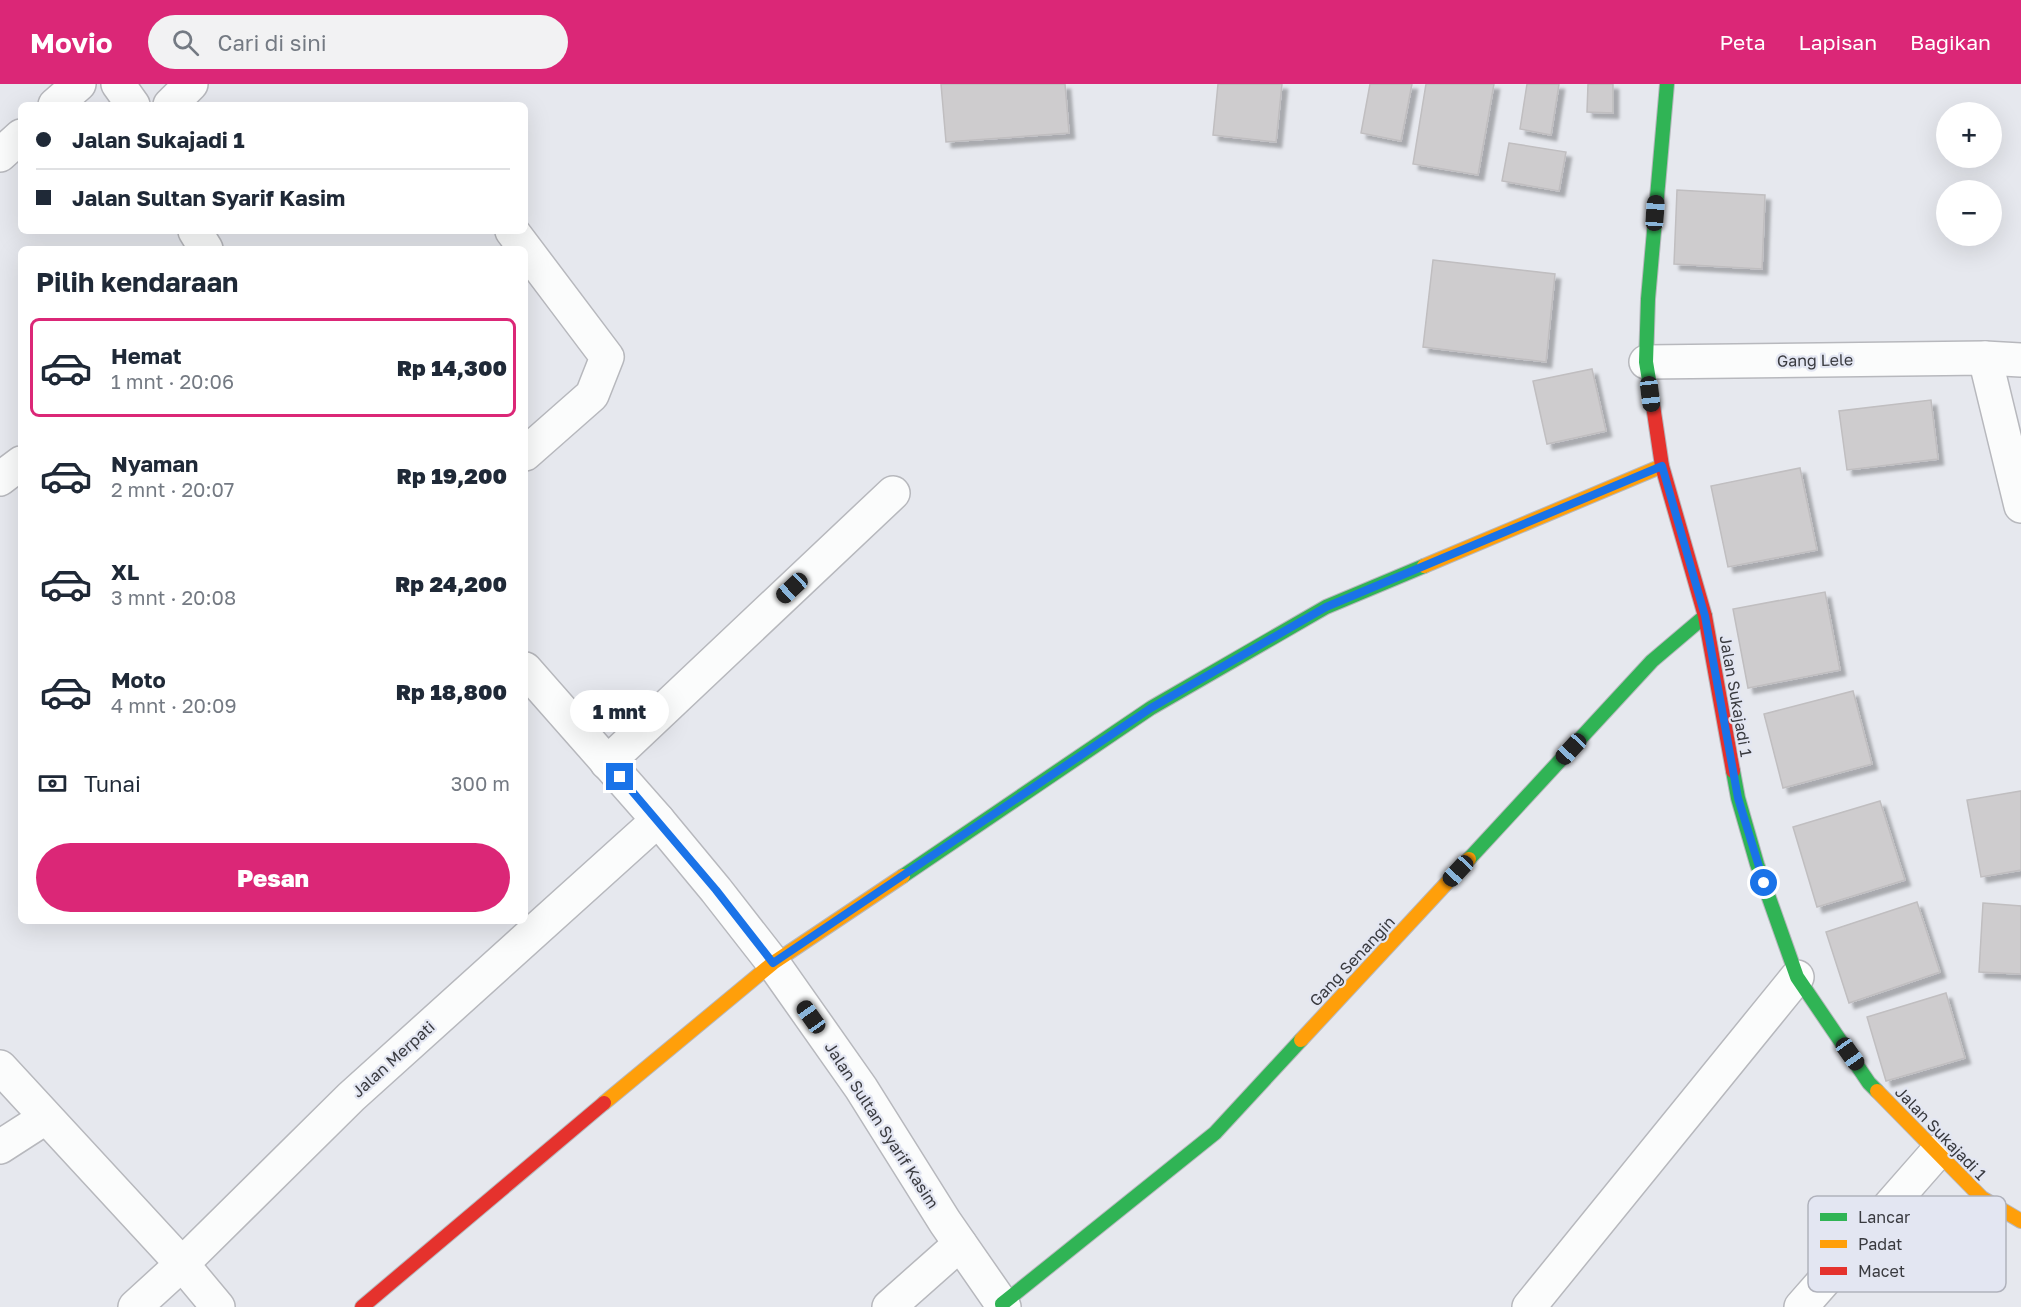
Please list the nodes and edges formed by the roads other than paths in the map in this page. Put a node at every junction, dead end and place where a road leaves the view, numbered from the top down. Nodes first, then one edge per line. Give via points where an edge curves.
1 (79, 84) edge
2 (118, 84) edge
3 (191, 84) edge
4 (1668, 84) edge
5 (59, 102) edge
6 (131, 102) edge
7 (173, 102) edge
8 (18, 139) edge
9 (0, 155) edge
10 (528, 251) edge
11 (1985, 358) junction
12 (2021, 360) edge
13 (1646, 362) junction
14 (528, 451) edge
15 (18, 465) edge
16 (1662, 466) junction
17 (0, 479) edge
18 (893, 493) dead end
19 (2021, 506) edge
20 (1705, 616) junction
21 (528, 672) edge
22 (607, 763) junction
23 (658, 820) junction
24 (773, 963) junction
25 (1797, 977) junction
26 (0, 1067) edge
27 (45, 1118) junction
28 (0, 1147) edge
29 (1937, 1152) junction
30 (1898, 1196) edge
31 (1980, 1196) edge
32 (2006, 1212) edge
33 (2021, 1221) edge
34 (960, 1244) junction
35 (182, 1264) junction
36 (1814, 1292) edge
37 (1003, 1306) edge
38 (135, 1307) edge
39 (219, 1307) edge
40 (362, 1307) edge
41 (889, 1307) edge
42 (1529, 1307) edge
43 (1801, 1307) edge

1 - 5 street
2 - 6 street
3 - 7 street
4 - 13 street, Jalan Sukajadi 1
8 - 9 street
10 - 14 street via 607,357 592,395
11 - 12 street, Gang Lele
11 - 13 street, Gang Lele
11 - 19 street
13 - 16 street, Jalan Sukajadi 1
15 - 17 street
16 - 20 street, Jalan Sukajadi 1
16 - 24 street via 1326,607 1151,708
18 - 22 street
20 - 25 street, Jalan Sukajadi 1 via 1738,798
20 - 37 street, Gang Senangin via 1652,661 1215,1133
21 - 22 street, Jalan Sultan Syarif Kasim
22 - 23 street, Jalan Sultan Syarif Kasim
23 - 24 street, Jalan Sultan Syarif Kasim
23 - 35 street, Jalan Merpati via 351,1097
24 - 34 street, Jalan Sultan Syarif Kasim via 861,1088
24 - 40 street
25 - 29 street, Jalan Sukajadi 1 via 1869,1083
25 - 42 street
26 - 27 street
27 - 28 street
27 - 35 street
29 - 30 street
29 - 31 street, Jalan Sukajadi 1
32 - 33 street, Jalan Sukajadi 1
34 - 37 street, Jalan Sultan Syarif Kasim
34 - 41 street
35 - 38 street, Jalan Merpati
35 - 39 street
36 - 43 street

